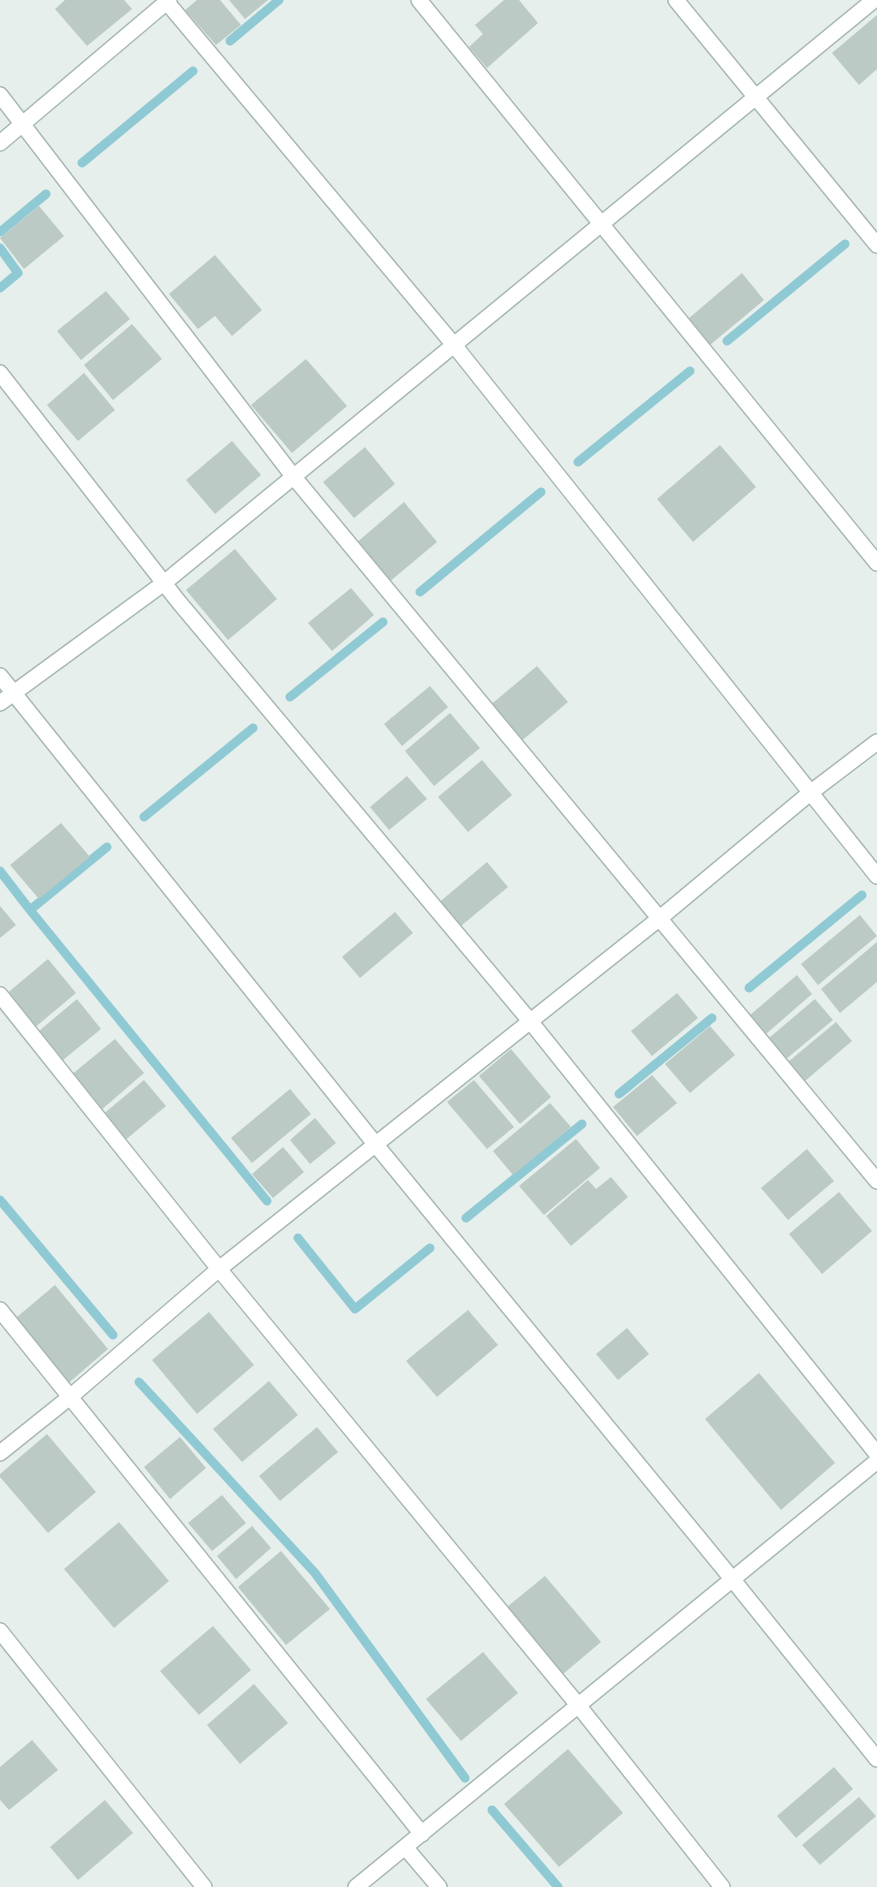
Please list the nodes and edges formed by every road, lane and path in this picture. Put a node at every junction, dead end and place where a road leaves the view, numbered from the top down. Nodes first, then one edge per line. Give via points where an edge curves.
1 (419, 0) edge
2 (676, 0) edge
3 (874, 0) edge
4 (167, 1) edge
5 (0, 95) edge
6 (756, 97) junction
7 (22, 124) junction
8 (0, 143) edge
9 (601, 224) junction
10 (877, 246) edge
11 (454, 346) junction
12 (0, 373) edge
13 (293, 476) junction
14 (877, 563) edge
15 (164, 583) junction
16 (0, 676) edge
17 (13, 692) junction
18 (0, 703) edge
19 (877, 742) edge
20 (810, 793) junction
21 (877, 876) edge
22 (660, 918) junction
23 (0, 995) edge
24 (530, 1021) junction
25 (376, 1145) junction
26 (877, 1181) edge
27 (219, 1269) junction
28 (0, 1310) edge
29 (70, 1397) junction
30 (0, 1453) edge
31 (877, 1454) edge
32 (877, 1461) edge
33 (733, 1580) junction
34 (0, 1631) edge
35 (578, 1705) junction
36 (877, 1759) edge
37 (422, 1834) junction
38 (405, 1847) junction
39 (204, 1887) edge
40 (356, 1887) edge
41 (439, 1887) edge
42 (722, 1887) edge

1 - 9 street
2 - 6 street
3 - 6 street
4 - 7 street
4 - 11 street
5 - 7 street
6 - 9 street
6 - 10 street
7 - 8 street
7 - 13 street
9 - 11 street
9 - 14 street
11 - 13 street
11 - 20 street
12 - 15 street
13 - 15 street
13 - 22 street
15 - 17 street
15 - 24 street
16 - 17 street
17 - 18 street
17 - 25 street
19 - 20 street
20 - 21 street
20 - 22 street
22 - 24 street
22 - 26 street
23 - 27 street
24 - 25 street
24 - 31 street
25 - 27 street
25 - 33 street
27 - 29 street
27 - 35 street
28 - 29 street
29 - 30 street
29 - 37 street
32 - 33 street
33 - 35 street
33 - 36 street
34 - 39 street
35 - 37 street
35 - 42 street
37 - 38 street
38 - 40 street
38 - 41 street

